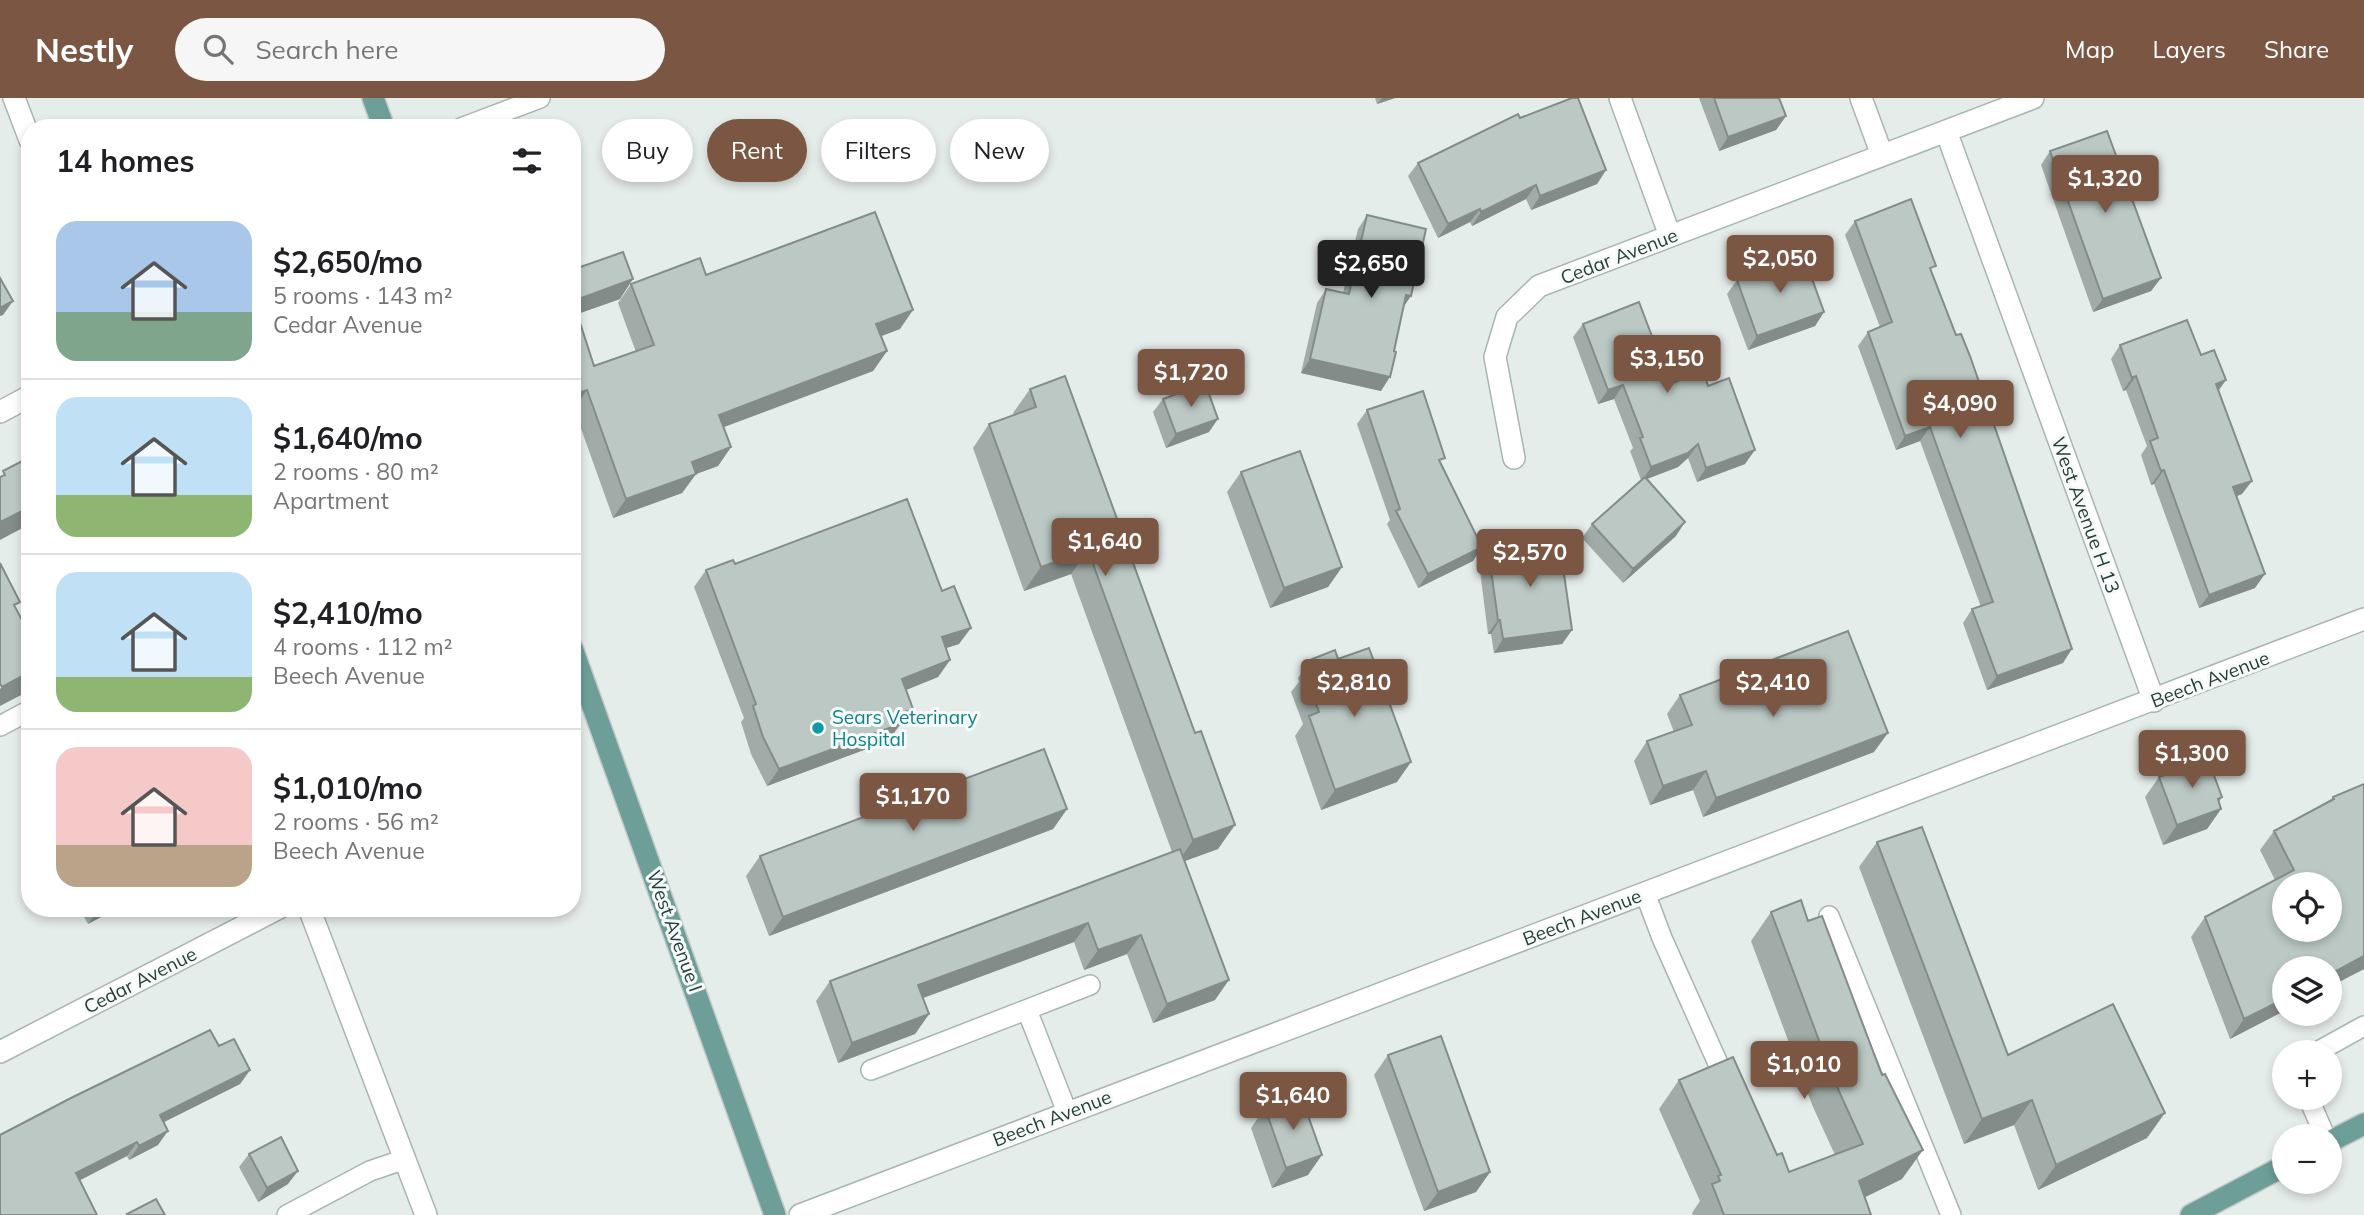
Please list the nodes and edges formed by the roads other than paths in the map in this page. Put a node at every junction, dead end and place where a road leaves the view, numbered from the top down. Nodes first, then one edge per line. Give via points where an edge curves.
1 (14, 98) edge
2 (373, 98) edge
3 (540, 98) edge
4 (1620, 98) edge
5 (1861, 98) edge
6 (2032, 98) edge
7 (22, 119) edge
8 (381, 119) edge
9 (485, 119) edge
10 (1946, 131) junction
11 (1882, 155) junction
12 (1671, 236) junction
13 (21, 401) edge
14 (0, 412) edge
15 (1514, 458) dead end
16 (2364, 619) edge
17 (581, 673) edge
18 (2154, 701) junction
19 (21, 715) edge
20 (0, 726) edge
21 (1645, 893) junction
22 (1829, 916) dead end
23 (262, 917) edge
24 (312, 917) edge
25 (1090, 985) dead end
26 (1027, 1010) junction
27 (2364, 1026) edge
28 (2338, 1040) edge
29 (0, 1052) edge
30 (871, 1070) dead end
31 (1736, 1103) edge
32 (1067, 1112) junction
33 (2364, 1124) edge
34 (2342, 1135) edge
35 (405, 1158) junction
36 (2272, 1172) edge
37 (287, 1215) edge
38 (426, 1215) edge
39 (775, 1215) edge
40 (800, 1215) edge
41 (1951, 1215) edge
42 (2190, 1215) edge

1 - 7 street
2 - 8 main road
3 - 9 lane
4 - 12 street
5 - 11 street
6 - 10 street, Cedar Avenue
10 - 11 street, Cedar Avenue
10 - 18 street, West Avenue H 13
11 - 12 street, Cedar Avenue
12 - 15 street, Cedar Avenue via 1539,286 1507,317 1495,357
13 - 14 street
16 - 18 street, Beech Avenue
17 - 39 main road, West Avenue I
18 - 21 street, Beech Avenue
19 - 20 lane
21 - 31 lane
21 - 32 street, Beech Avenue
22 - 41 lane
23 - 29 street, Cedar Avenue
24 - 35 street
25 - 26 lane
26 - 30 lane
26 - 32 lane
27 - 28 lane
32 - 40 street, Beech Avenue
33 - 34 main road
35 - 37 lane via 370,1171
35 - 38 street
36 - 42 main road

